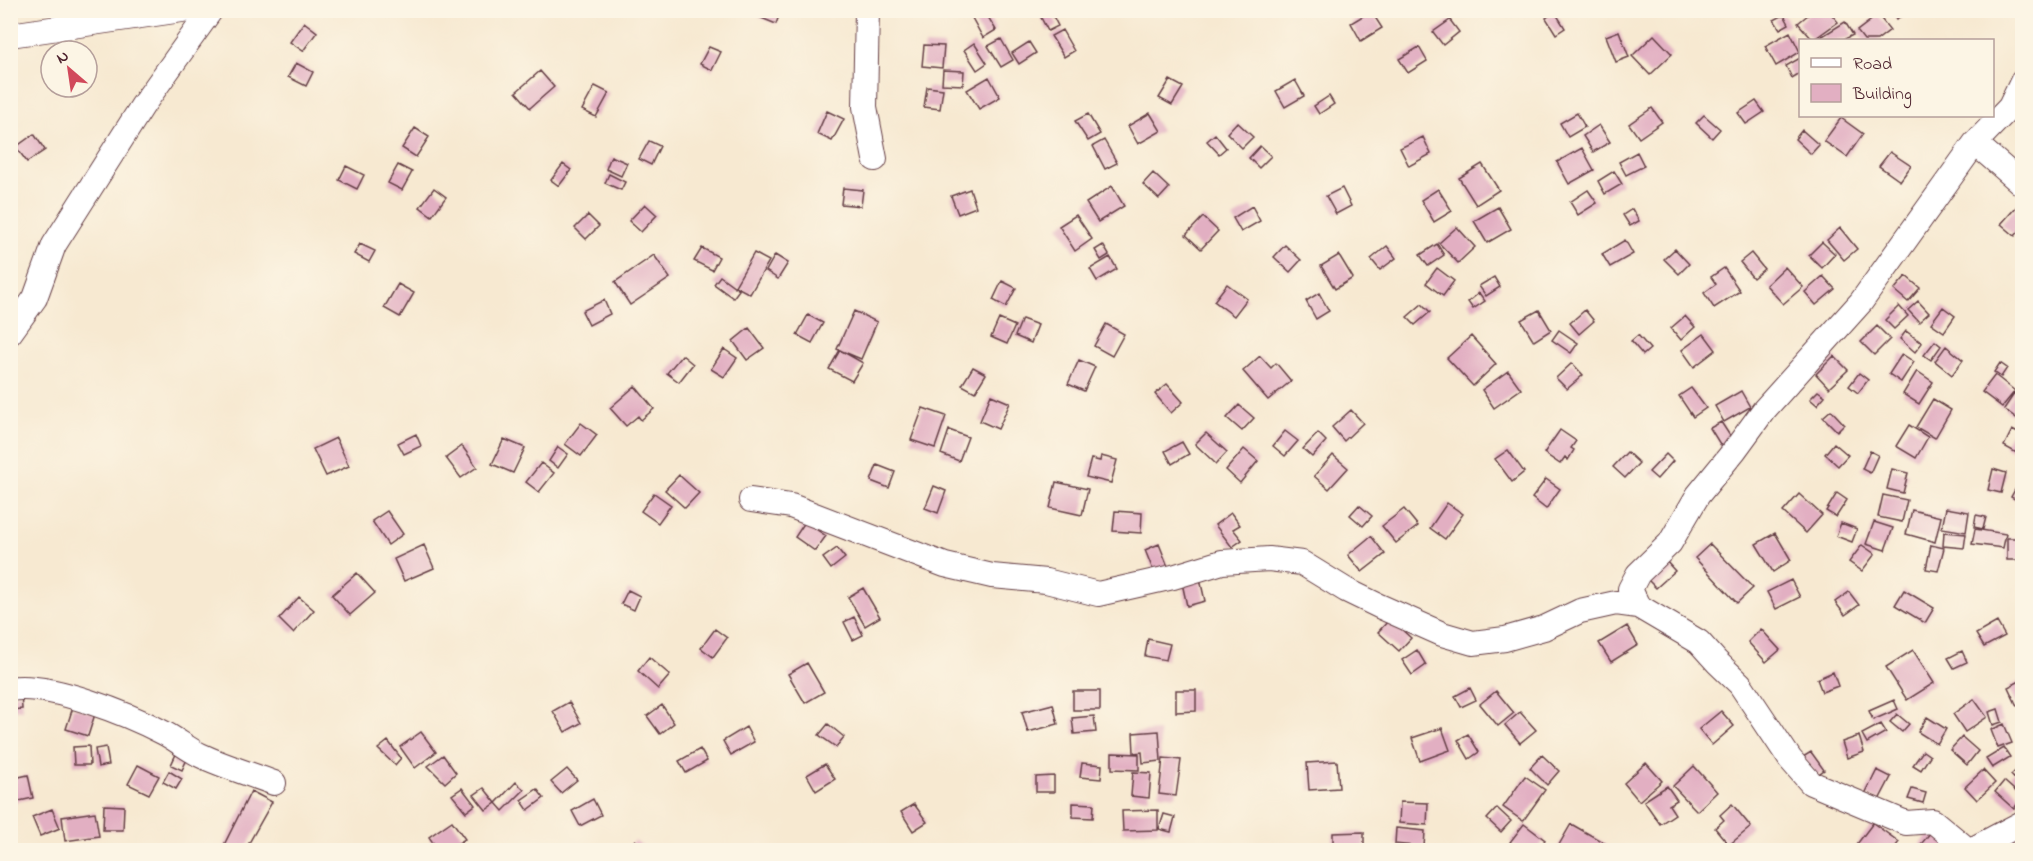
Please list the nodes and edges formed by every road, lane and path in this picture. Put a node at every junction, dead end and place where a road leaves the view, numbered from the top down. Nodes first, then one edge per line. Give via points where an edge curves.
1 (182, 10) edge
2 (211, 10) edge
3 (867, 10) edge
4 (10, 35) edge
5 (2022, 82) edge
6 (1975, 143) junction
7 (875, 159) dead end
8 (2022, 184) edge
9 (10, 333) edge
10 (751, 500) dead end
11 (1638, 606) junction
12 (10, 689) edge
13 (274, 783) dead end
14 (2022, 823) edge
15 (1969, 850) edge

1 - 4 street
2 - 9 street via 149,96 54,245 35,298
3 - 7 street via 865,107
5 - 6 street via 2010,107
6 - 8 street
6 - 11 street via 1861,302 1764,410 1698,495 1670,543 1638,574 1630,589
10 - 11 street via 791,506 945,565 992,576 1046,581 1098,594 1222,562 1269,559 1302,563 1379,606 1473,643 1544,628 1580,611 1616,603
11 - 15 street via 1699,642 1740,684 1790,759 1811,783 1906,823 1933,822
12 - 13 street via 34,688 132,718 199,755
14 - 15 street

